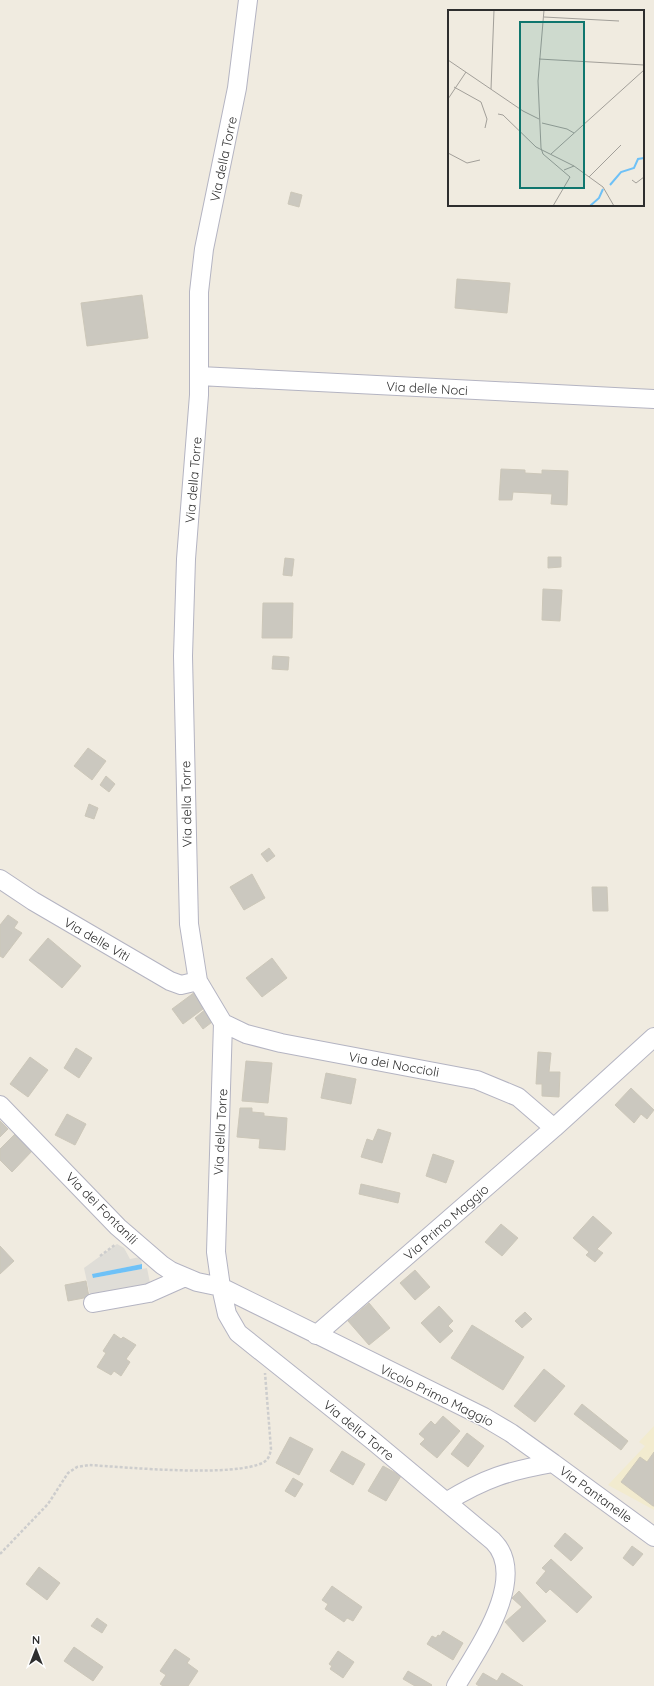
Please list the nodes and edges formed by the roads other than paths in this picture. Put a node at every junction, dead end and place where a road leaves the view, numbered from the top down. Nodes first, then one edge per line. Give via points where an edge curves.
1 (248, 0) edge
2 (199, 376) junction
3 (654, 399) edge
4 (0, 879) edge
5 (198, 981) junction
6 (223, 1023) junction
7 (654, 1037) edge
8 (0, 1104) edge
9 (554, 1128) junction
10 (185, 1277) junction
11 (221, 1286) junction
12 (93, 1303) dead end
13 (316, 1334) junction
14 (553, 1463) junction
15 (446, 1502) junction
16 (654, 1536) edge
17 (456, 1686) edge

1 - 2 street, Via della Torre via 238,88 202,264
2 - 3 street, Via delle Noci
2 - 5 street, Via della Torre via 196,448 184,590 183,656 187,891 190,940
4 - 5 street, Via delle Viti via 170,981 181,985
5 - 6 street, Via della Torre
6 - 9 street, Via dei Noccioli via 246,1034 281,1043 477,1080 518,1097
6 - 11 street, Via della Torre via 216,1227 216,1252
7 - 9 street, Via Primo Maggio
8 - 10 street, Via dei Fontanili via 118,1227 162,1265
9 - 13 street, Via Primo Maggio
10 - 11 street, Via dei Fontanili via 206,1285
10 - 12 street via 149,1293
11 - 13 street
11 - 15 street, Via della Torre via 227,1314 238,1333
13 - 14 street, Vicolo Primo Maggio via 489,1420 512,1433
14 - 15 street, Via Pantanelle via 489,1478
14 - 16 street, Via Pantanelle
15 - 17 street, Via della Torre via 496,1544 504,1556 506,1566 505,1584 496,1615

